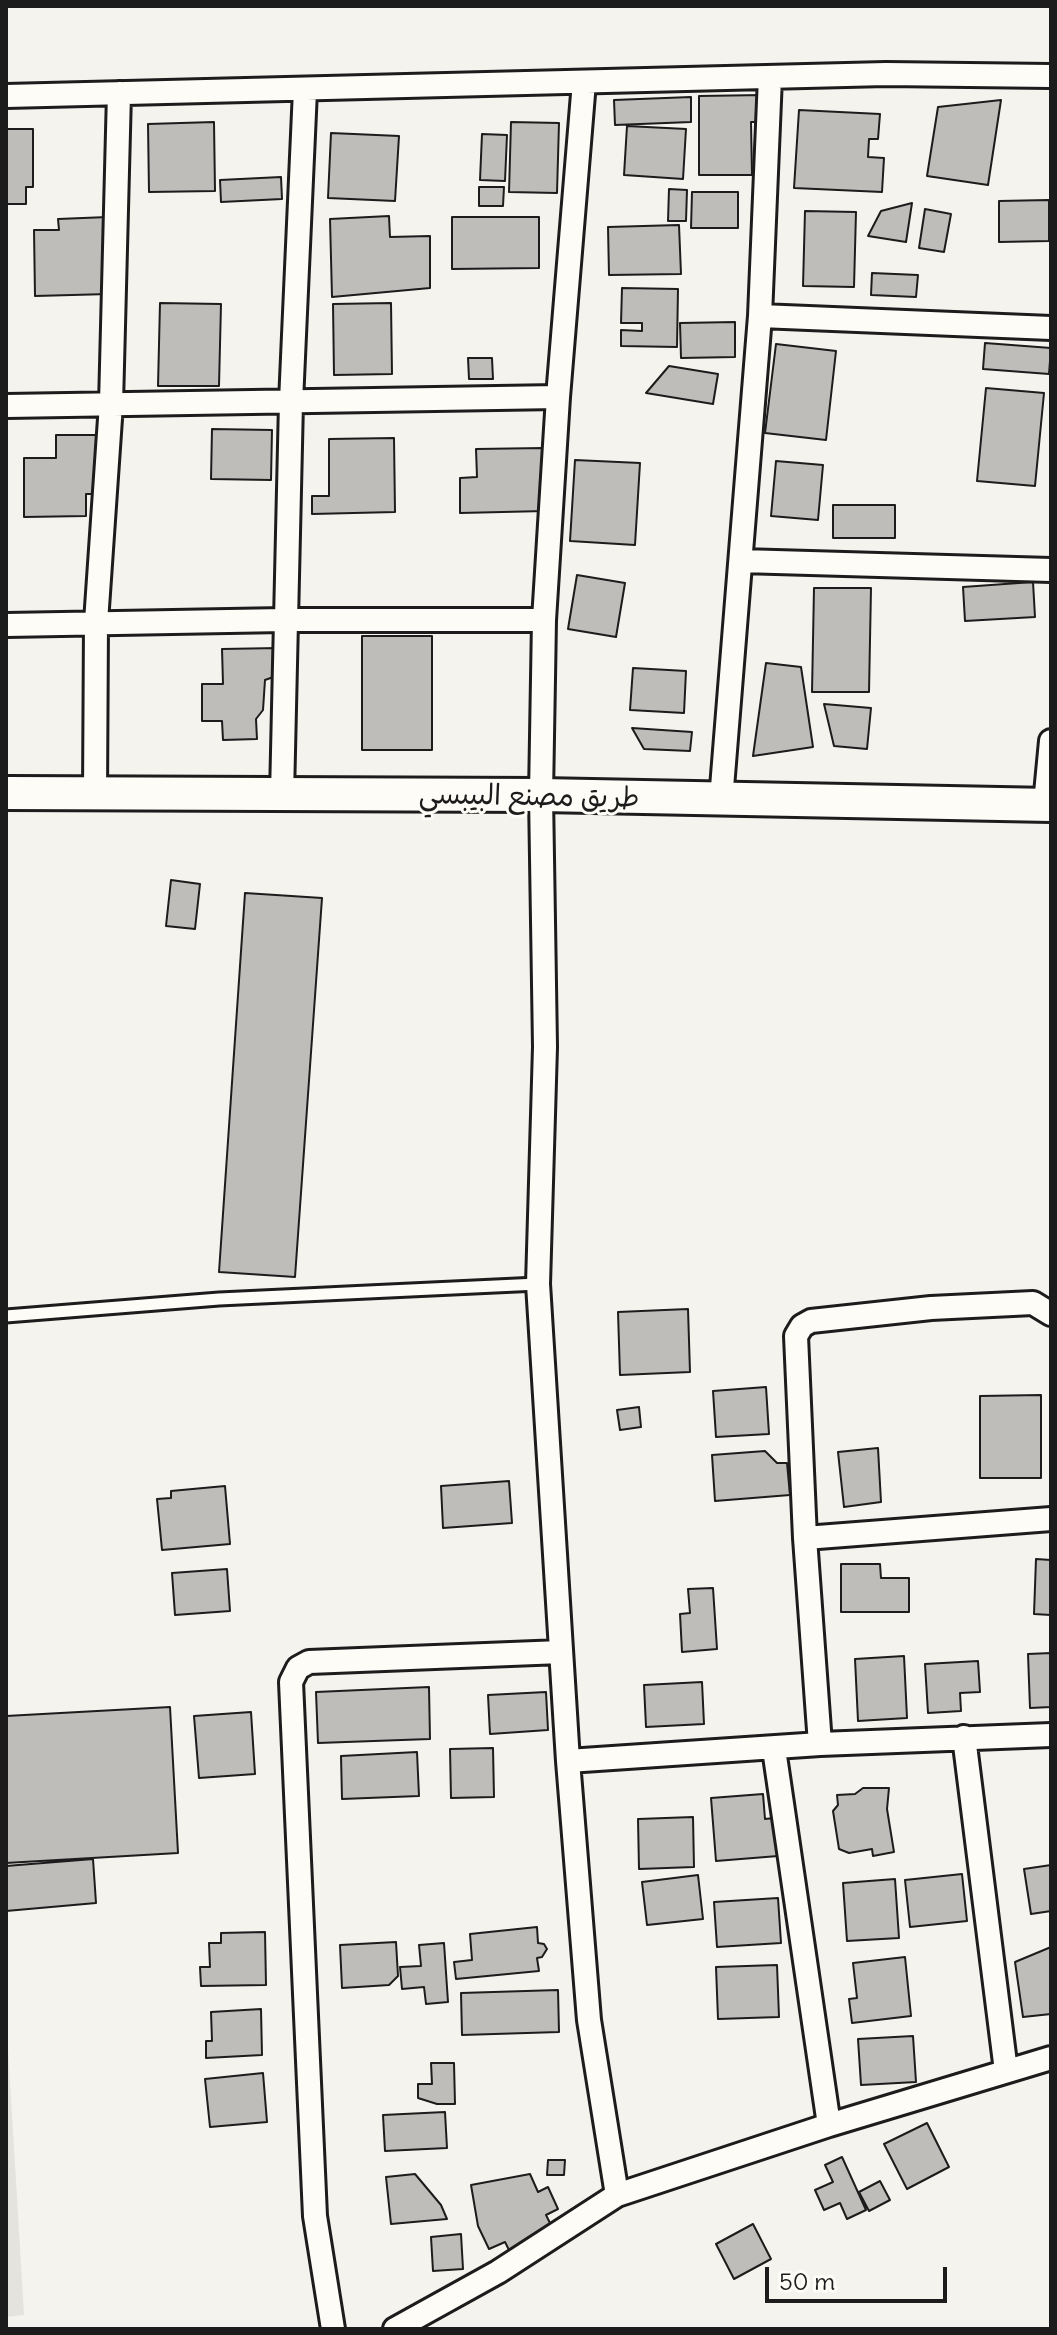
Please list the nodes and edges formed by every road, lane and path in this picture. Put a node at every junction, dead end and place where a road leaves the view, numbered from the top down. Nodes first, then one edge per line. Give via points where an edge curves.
1 (1051, 76) edge
2 (770, 77) junction
3 (584, 82) junction
4 (305, 90) junction
5 (119, 93) junction
6 (6, 96) edge
7 (760, 316) junction
8 (1051, 328) edge
9 (558, 397) junction
10 (291, 402) junction
11 (111, 404) junction
12 (6, 406) edge
13 (741, 561) junction
14 (1051, 570) edge
15 (284, 620) junction
16 (544, 620) junction
17 (96, 622) junction
18 (6, 625) edge
19 (1051, 741) edge
20 (6, 793) edge
21 (95, 795) junction
22 (282, 795) junction
23 (541, 795) junction
24 (721, 800) junction
25 (1048, 805) edge
26 (538, 1284) junction
27 (1051, 1314) edge
28 (6, 1316) edge
29 (1051, 1519) edge
30 (805, 1538) junction
31 (561, 1652) junction
32 (1051, 1735) edge
33 (964, 1737) junction
34 (820, 1744) junction
35 (774, 1749) junction
36 (568, 1761) junction
37 (1051, 2058) edge
38 (1006, 2071) junction
39 (829, 2125) junction
40 (617, 2195) junction
41 (333, 2329) edge
42 (395, 2329) edge

1 - 2 street
2 - 3 street
2 - 7 street
3 - 4 street
3 - 9 street
4 - 5 street
4 - 10 street
5 - 6 street
5 - 11 street
7 - 8 street
7 - 13 street
9 - 10 street
9 - 16 street
10 - 11 street
10 - 15 street
11 - 12 street
11 - 17 street
13 - 14 street
13 - 24 street
15 - 16 street
15 - 17 street
15 - 22 street
16 - 23 street
17 - 18 street
17 - 21 street
19 - 25 street
20 - 21 main road, طريق مصنع البيبسي
21 - 22 main road, طريق مصنع البيبسي
22 - 23 main road, طريق مصنع البيبسي
23 - 24 main road, طريق مصنع البيبسي
23 - 26 street via 545,1047
24 - 25 main road, طريق مصنع البيبسي
26 - 28 lane via 219,1299
26 - 31 street
27 - 30 street via 1033,1303 931,1308 802,1326 796,1336
29 - 30 street
30 - 34 street
31 - 36 street
31 - 41 street via 309,1662 298,1668 291,1682 315,2216
32 - 33 street
33 - 34 street
33 - 38 street
34 - 35 street
35 - 36 street
35 - 39 street
36 - 40 street via 589,2020
37 - 38 street
38 - 39 street
39 - 40 street
40 - 42 street via 498,2272

